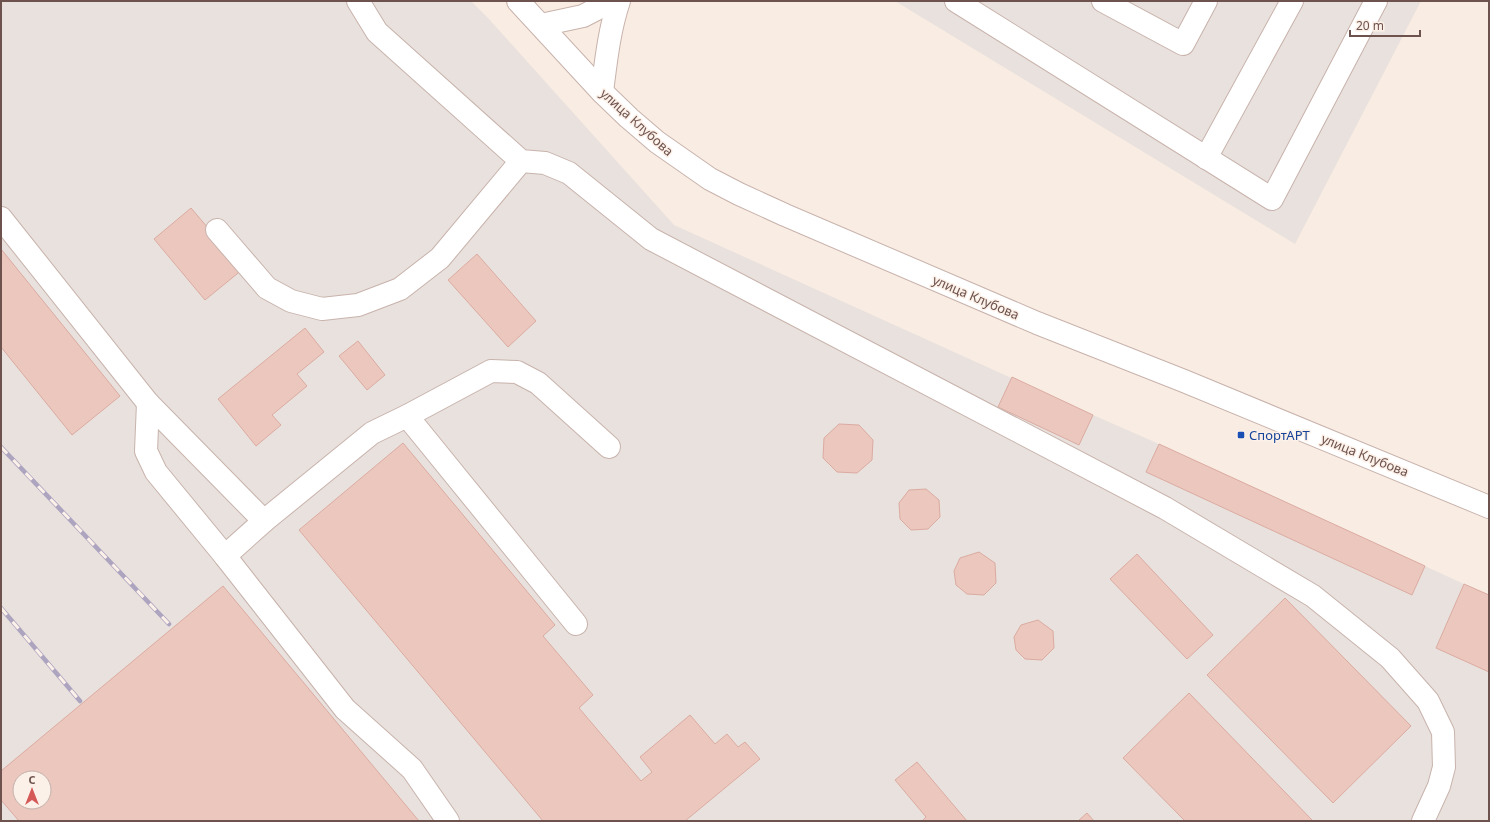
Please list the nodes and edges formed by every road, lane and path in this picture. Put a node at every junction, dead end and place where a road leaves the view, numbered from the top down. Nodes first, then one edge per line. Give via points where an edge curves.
1 (358, 1) edge
2 (518, 1) edge
3 (612, 1) edge
4 (619, 1) edge
5 (956, 1) edge
6 (1103, 1) edge
7 (1206, 1) edge
8 (1292, 1) edge
9 (1376, 1) edge
10 (541, 25) junction
11 (602, 92) junction
12 (1206, 158) junction
13 (521, 161) junction
14 (1, 218) edge
15 (217, 230) dead end
16 (148, 403) junction
17 (407, 416) junction
18 (609, 447) dead end
19 (1489, 506) edge
20 (264, 521) junction
21 (225, 556) junction
22 (576, 624) dead end
23 (448, 821) edge
24 (1422, 821) edge

1 - 13 street via 377,32
2 - 10 street, улица Клубова
3 - 10 street via 583,16
4 - 11 street via 612,21
5 - 12 street
6 - 7 street via 1183,44
8 - 12 street
9 - 12 street via 1272,199
10 - 11 street, улица Клубова
11 - 19 street, улица Клубова via 657,142 710,179 739,194 1037,323
13 - 15 street via 440,258 400,289 358,305 322,309 291,301 267,288
13 - 24 street via 545,163 569,173 651,239 1165,508 1313,596 1390,658 1431,707 1443,732 1444,767 1440,786
14 - 16 street
16 - 20 street
16 - 21 street via 146,450 156,472
17 - 18 street via 491,371 517,372 538,383
17 - 20 street via 372,432
17 - 22 street
20 - 21 street
21 - 23 street via 345,709 412,769

